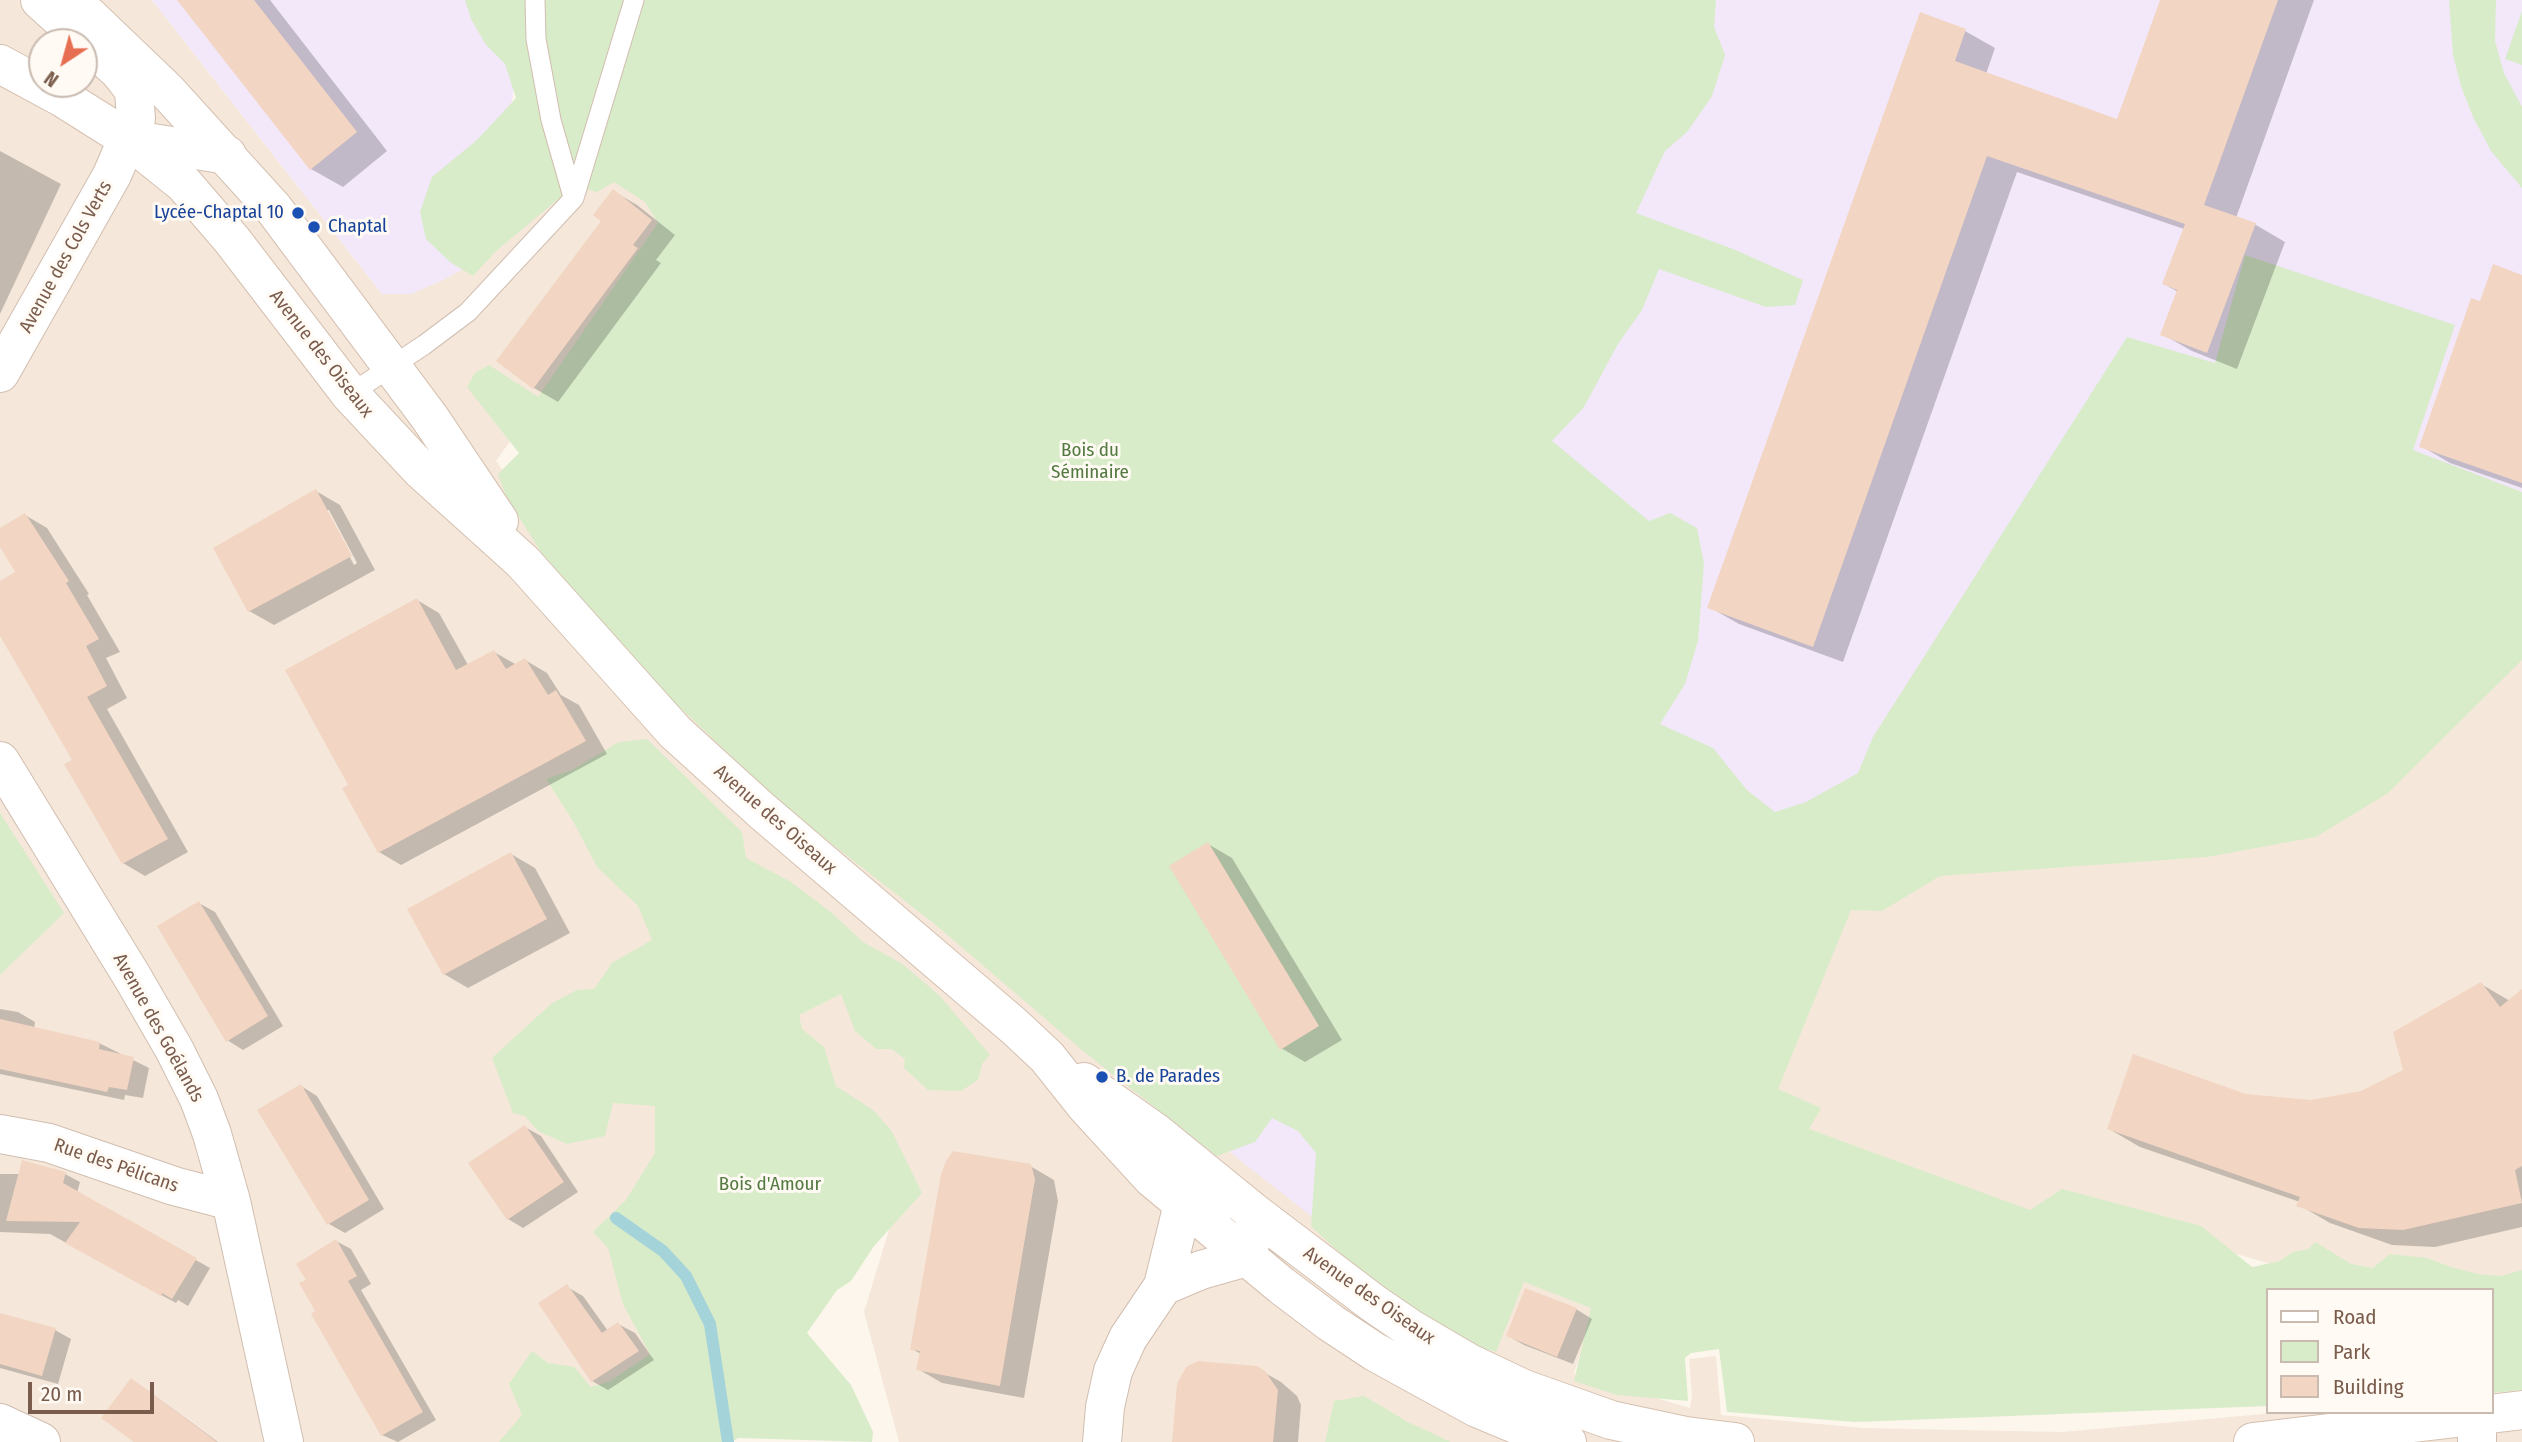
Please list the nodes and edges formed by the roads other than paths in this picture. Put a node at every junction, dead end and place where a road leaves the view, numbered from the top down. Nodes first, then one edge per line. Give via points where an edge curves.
1 (40, 0) edge
2 (72, 0) edge
3 (91, 0) edge
4 (535, 0) edge
5 (634, 0) edge
6 (115, 41) junction
7 (0, 64) edge
8 (128, 139) junction
9 (227, 155) junction
10 (574, 198) junction
11 (390, 367) junction
12 (0, 373) edge
13 (350, 394) junction
14 (523, 562) junction
15 (0, 761) edge
16 (1047, 1057) junction
17 (0, 1134) edge
18 (231, 1201) junction
19 (1183, 1204) junction
20 (1257, 1215) junction
21 (1247, 1257) junction
22 (1163, 1286) junction
23 (2522, 1410) edge
24 (0, 1423) edge
25 (2477, 1429) edge
26 (41, 1442) edge
27 (284, 1442) edge
28 (1102, 1442) edge
29 (1567, 1442) edge
30 (1735, 1442) edge
31 (2253, 1442) edge

1 - 8 main road via 118,70 134,91 136,119
2 - 6 main road, Avenue des Oiseaux
3 - 6 lane, Avenue des Oiseaux
4 - 10 lane via 536,39 551,120
5 - 10 lane
6 - 9 main road, Avenue des Oiseaux
7 - 8 main road, Avenue des Oiseaux
8 - 9 main road, Avenue des Oiseaux
8 - 12 main road, Avenue des Cols Verts
8 - 13 main road, Avenue des Oiseaux via 193,193
9 - 11 main road, Avenue des Oiseaux via 274,209
10 - 11 lane via 468,312
11 - 13 lane
11 - 14 main road, Avenue des Oiseaux via 460,460
13 - 14 main road, Avenue des Oiseaux via 413,462
14 - 16 main road, Avenue des Oiseaux via 675,732
15 - 18 main road, Avenue des Goélands via 174,1049 199,1099
16 - 19 main road, Avenue des Oiseaux via 1123,1149
16 - 20 main road, Avenue des Oiseaux via 1156,1132
17 - 18 main road, Rue des Pélicans via 49,1143
18 - 27 main road, Avenue des Goélands
19 - 20 main road
19 - 21 main road, Avenue des Oiseaux
19 - 22 main road
20 - 21 main road
20 - 30 main road, Avenue des Oiseaux via 1373,1303 1469,1363 1524,1389 1611,1420
21 - 22 main road
21 - 29 main road, Avenue des Oiseaux via 1331,1323 1399,1367 1477,1408
22 - 28 main road via 1118,1356 1108,1390
23 - 25 main road
24 - 26 main road
25 - 31 main road

